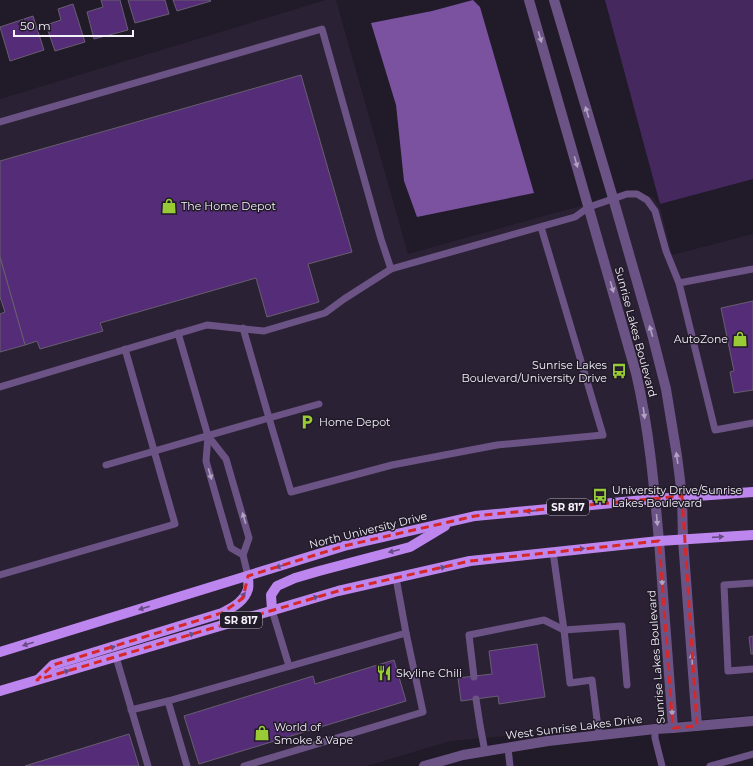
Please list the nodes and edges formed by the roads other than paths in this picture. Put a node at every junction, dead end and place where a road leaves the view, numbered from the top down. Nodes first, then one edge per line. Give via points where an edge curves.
1 (529, 0) edge
2 (554, 0) edge
3 (0, 122) edge
4 (613, 198) junction
5 (589, 207) junction
6 (541, 227) junction
7 (391, 269) junction
8 (753, 269) edge
9 (679, 283) junction
10 (243, 328) junction
11 (178, 333) junction
12 (125, 349) junction
13 (0, 387) edge
14 (319, 404) dead end
15 (269, 418) junction
16 (753, 423) edge
17 (208, 436) junction
18 (154, 451) junction
19 (106, 465) dead end
20 (753, 492) edge
21 (682, 496) junction
22 (655, 499) junction
23 (454, 521) junction
24 (753, 535) edge
25 (683, 540) junction
26 (659, 541) junction
27 (553, 552) junction
28 (243, 555) junction
29 (0, 575) edge
30 (248, 576) junction
31 (396, 578) junction
32 (753, 583) edge
33 (272, 610) junction
34 (564, 630) junction
35 (406, 633) junction
36 (0, 652) edge
37 (116, 657) junction
38 (289, 666) junction
39 (753, 669) edge
40 (474, 676) dead end
41 (38, 680) junction
42 (627, 685) dead end
43 (0, 691) edge
44 (476, 699) dead end
45 (168, 701) junction
46 (131, 710) junction
47 (753, 721) edge
48 (697, 726) junction
49 (656, 728) junction
50 (673, 728) junction
51 (598, 735) junction
52 (508, 748) junction
53 (486, 752) junction
54 (753, 754) edge
55 (148, 766) edge
56 (187, 766) edge
57 (244, 766) edge
58 (424, 766) edge
59 (510, 766) edge
60 (662, 766) edge
61 (710, 766) edge

1 -> 5 street, Sunrise Lakes Boulevard
4 -> 2 street, Sunrise Lakes Boulevard
3 - 7 lane via 322,29
4 - 5 lane
4 - 9 lane via 637,194 647,200 655,212 666,251
21 -> 4 street, Sunrise Lakes Boulevard via 666,388
5 - 6 lane via 575,217
5 -> 22 street, Sunrise Lakes Boulevard via 642,396
6 - 7 lane
6 - 15 lane via 603,435 497,445 392,465 291,492
7 - 10 lane via 325,313 264,331
8 - 9 lane
9 - 16 lane via 715,430
10 - 11 lane via 207,325
10 - 15 lane
11 - 12 lane
11 - 17 lane
12 - 13 lane
12 - 18 lane
14 - 15 lane
15 - 17 lane
17 - 18 lane
17 -> 28 lane via 206,461 231,548
28 -> 17 lane via 249,538 226,459
18 - 19 lane
18 - 29 lane via 175,524
20 - 21 main road, North University Drive / SR 817
21 - 22 main road, North University Drive / SR 817
21 - 25 street, Sunrise Lakes Boulevard
22 -> 23 main road, North University Drive / SR 817 via 476,516
22 -> 26 street, Sunrise Lakes Boulevard
23 -> 30 main road, North University Drive / SR 817 via 344,546
23 -> 33 main road via 410,547 318,571 277,586 271,595
25 -> 24 main road, SR 817
25 - 26 main road, SR 817
48 -> 25 street, Sunrise Lakes Boulevard
27 -> 26 main road, SR 817
26 -> 50 street, Sunrise Lakes Boulevard
31 -> 27 main road, SR 817 via 470,561
27 - 34 lane
28 - 30 lane
30 -> 36 main road, North University Drive / SR 817
41 -> 30 main road via 53,665 222,613 234,607 243,598 248,588
33 -> 31 main road, SR 817
31 - 35 lane
32 - 39 lane via 724,585 728,671
37 -> 33 main road, SR 817
33 - 38 lane
34 - 40 lane via 544,620 469,635
34 - 42 lane via 622,626
34 - 51 lane via 570,683 592,680
35 - 38 lane
35 - 57 lane via 424,712
41 -> 37 main road, SR 817
37 - 46 lane
38 - 45 lane
41 - 43 main road, SR 817
44 - 53 lane
45 - 46 lane
45 - 56 lane
46 - 55 lane
47 - 48 street, West Sunrise Lakes Drive
48 - 50 street, West Sunrise Lakes Drive
49 - 50 street, West Sunrise Lakes Drive
49 - 51 street, West Sunrise Lakes Drive
49 - 60 lane via 655,738
51 - 52 street, West Sunrise Lakes Drive
52 - 53 street, West Sunrise Lakes Drive
52 - 59 lane
53 - 58 street, West Sunrise Lakes Drive
54 - 61 lane

